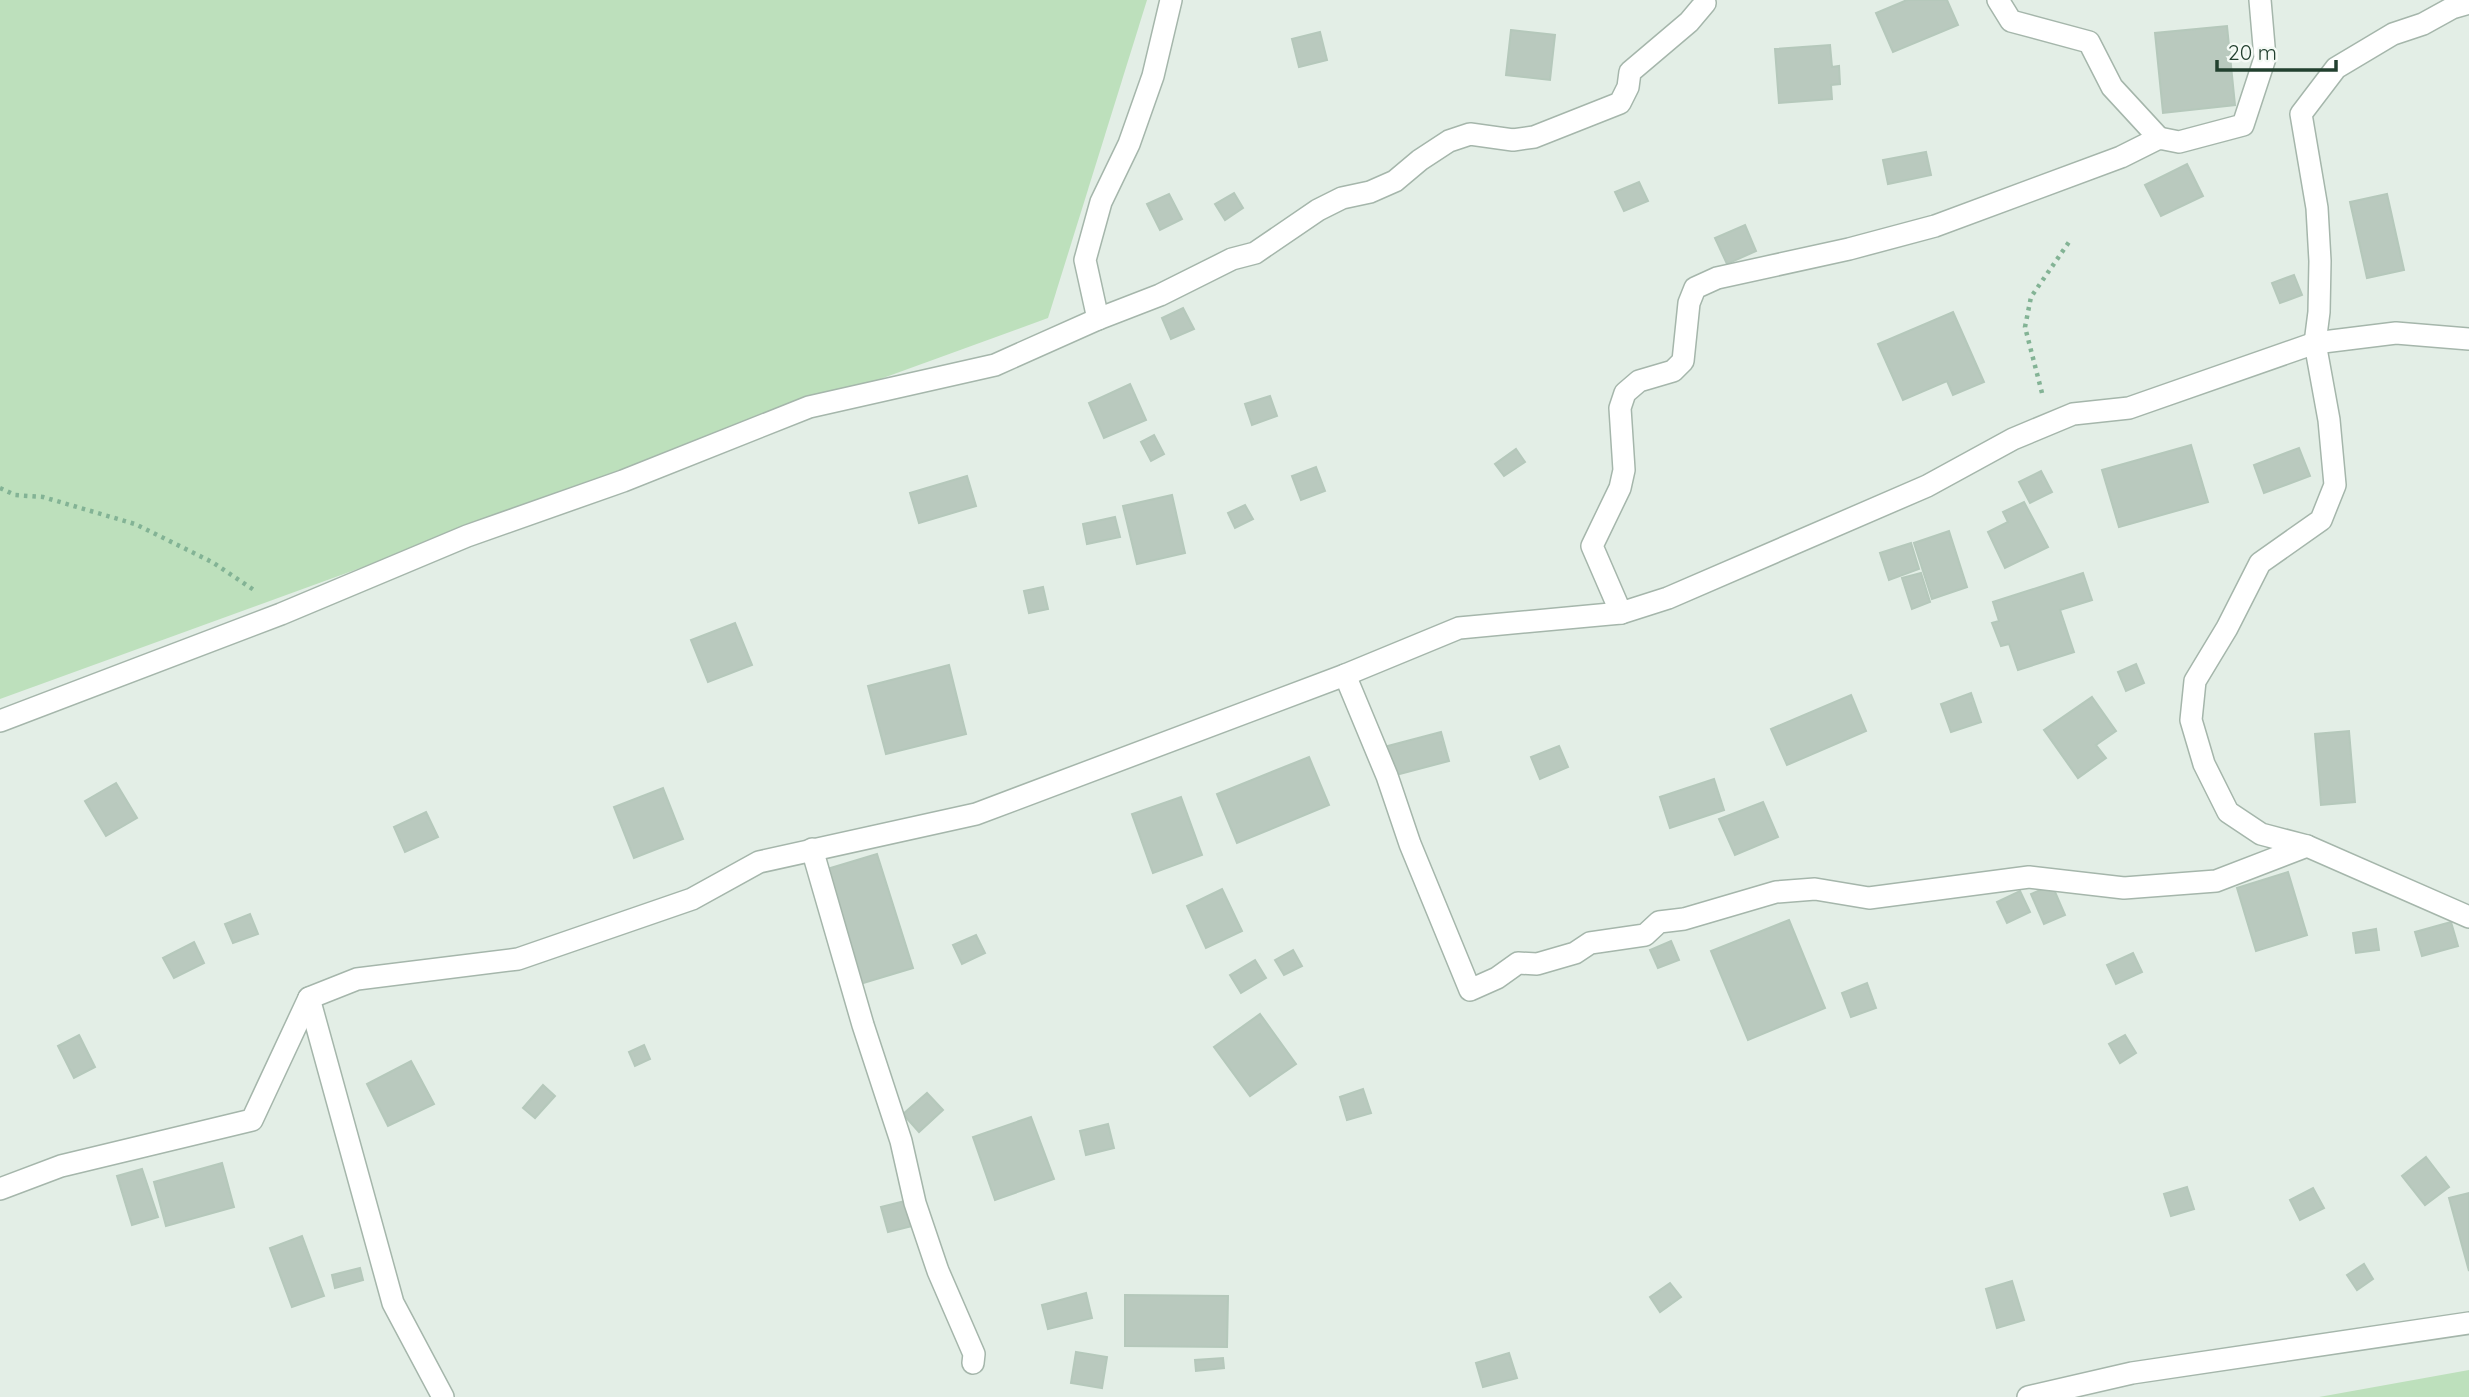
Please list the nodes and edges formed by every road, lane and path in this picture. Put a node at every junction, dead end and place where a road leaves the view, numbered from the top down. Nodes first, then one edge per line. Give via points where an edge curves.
1 (1171, 0) edge
2 (1704, 0) edge
3 (1998, 0) edge
4 (2260, 0) edge
5 (2469, 3) edge
6 (2159, 138) junction
7 (2069, 242) dead end
8 (1098, 319) junction
9 (2469, 339) edge
10 (2315, 343) junction
11 (2058, 421) junction
12 (0, 488) edge
13 (1621, 613) junction
14 (281, 614) junction
15 (1345, 675) junction
16 (0, 721) edge
17 (2307, 846) junction
18 (812, 849) junction
19 (2469, 917) edge
20 (309, 998) junction
21 (0, 1189) edge
22 (2469, 1323) edge
23 (973, 1363) dead end
24 (443, 1397) edge
25 (2028, 1397) edge

1 - 8 street via 1153,76 1129,144 1101,202 1085,260
2 - 8 street via 1689,22 1630,72 1620,103 1534,137 1513,140 1470,134 1449,141 1395,181 1318,210 1255,253
3 - 6 street via 2011,21 2089,43 2112,87
4 - 6 street via 2265,58 2243,125 2179,142
5 - 10 street via 2393,34 2336,68 2301,114 2317,208 2320,274
6 - 13 street via 2121,157 1935,226 1717,278 1695,288 1683,361 1673,371 1639,381 1625,393 1620,408 1624,470 1592,546
7 - 11 path via 2031,297 2025,327 2042,393
8 - 14 street via 995,365 809,407 467,536
9 - 10 street via 2396,333
10 - 11 street via 2129,408 2073,414
10 - 17 street via 2335,485 2321,520 2260,563 2195,681 2191,720 2204,764 2228,813 2261,834
11 - 13 street via 1927,486 1668,598
12 - 14 path via 135,524 212,562
13 - 15 street via 1460,628
14 - 16 street
15 - 17 street via 1470,990 1518,963 1537,964 1575,953 1590,943 1645,935 1659,922 1776,892 1815,889 1868,898 2029,877 2124,888 2216,881
15 - 18 street via 976,814
17 - 19 street
18 - 20 street via 758,862 692,899 518,959 357,979
18 - 23 street via 901,1141 915,1203 974,1354
20 - 21 street via 252,1120 61,1166
20 - 24 street via 393,1303
22 - 25 street via 2132,1373

